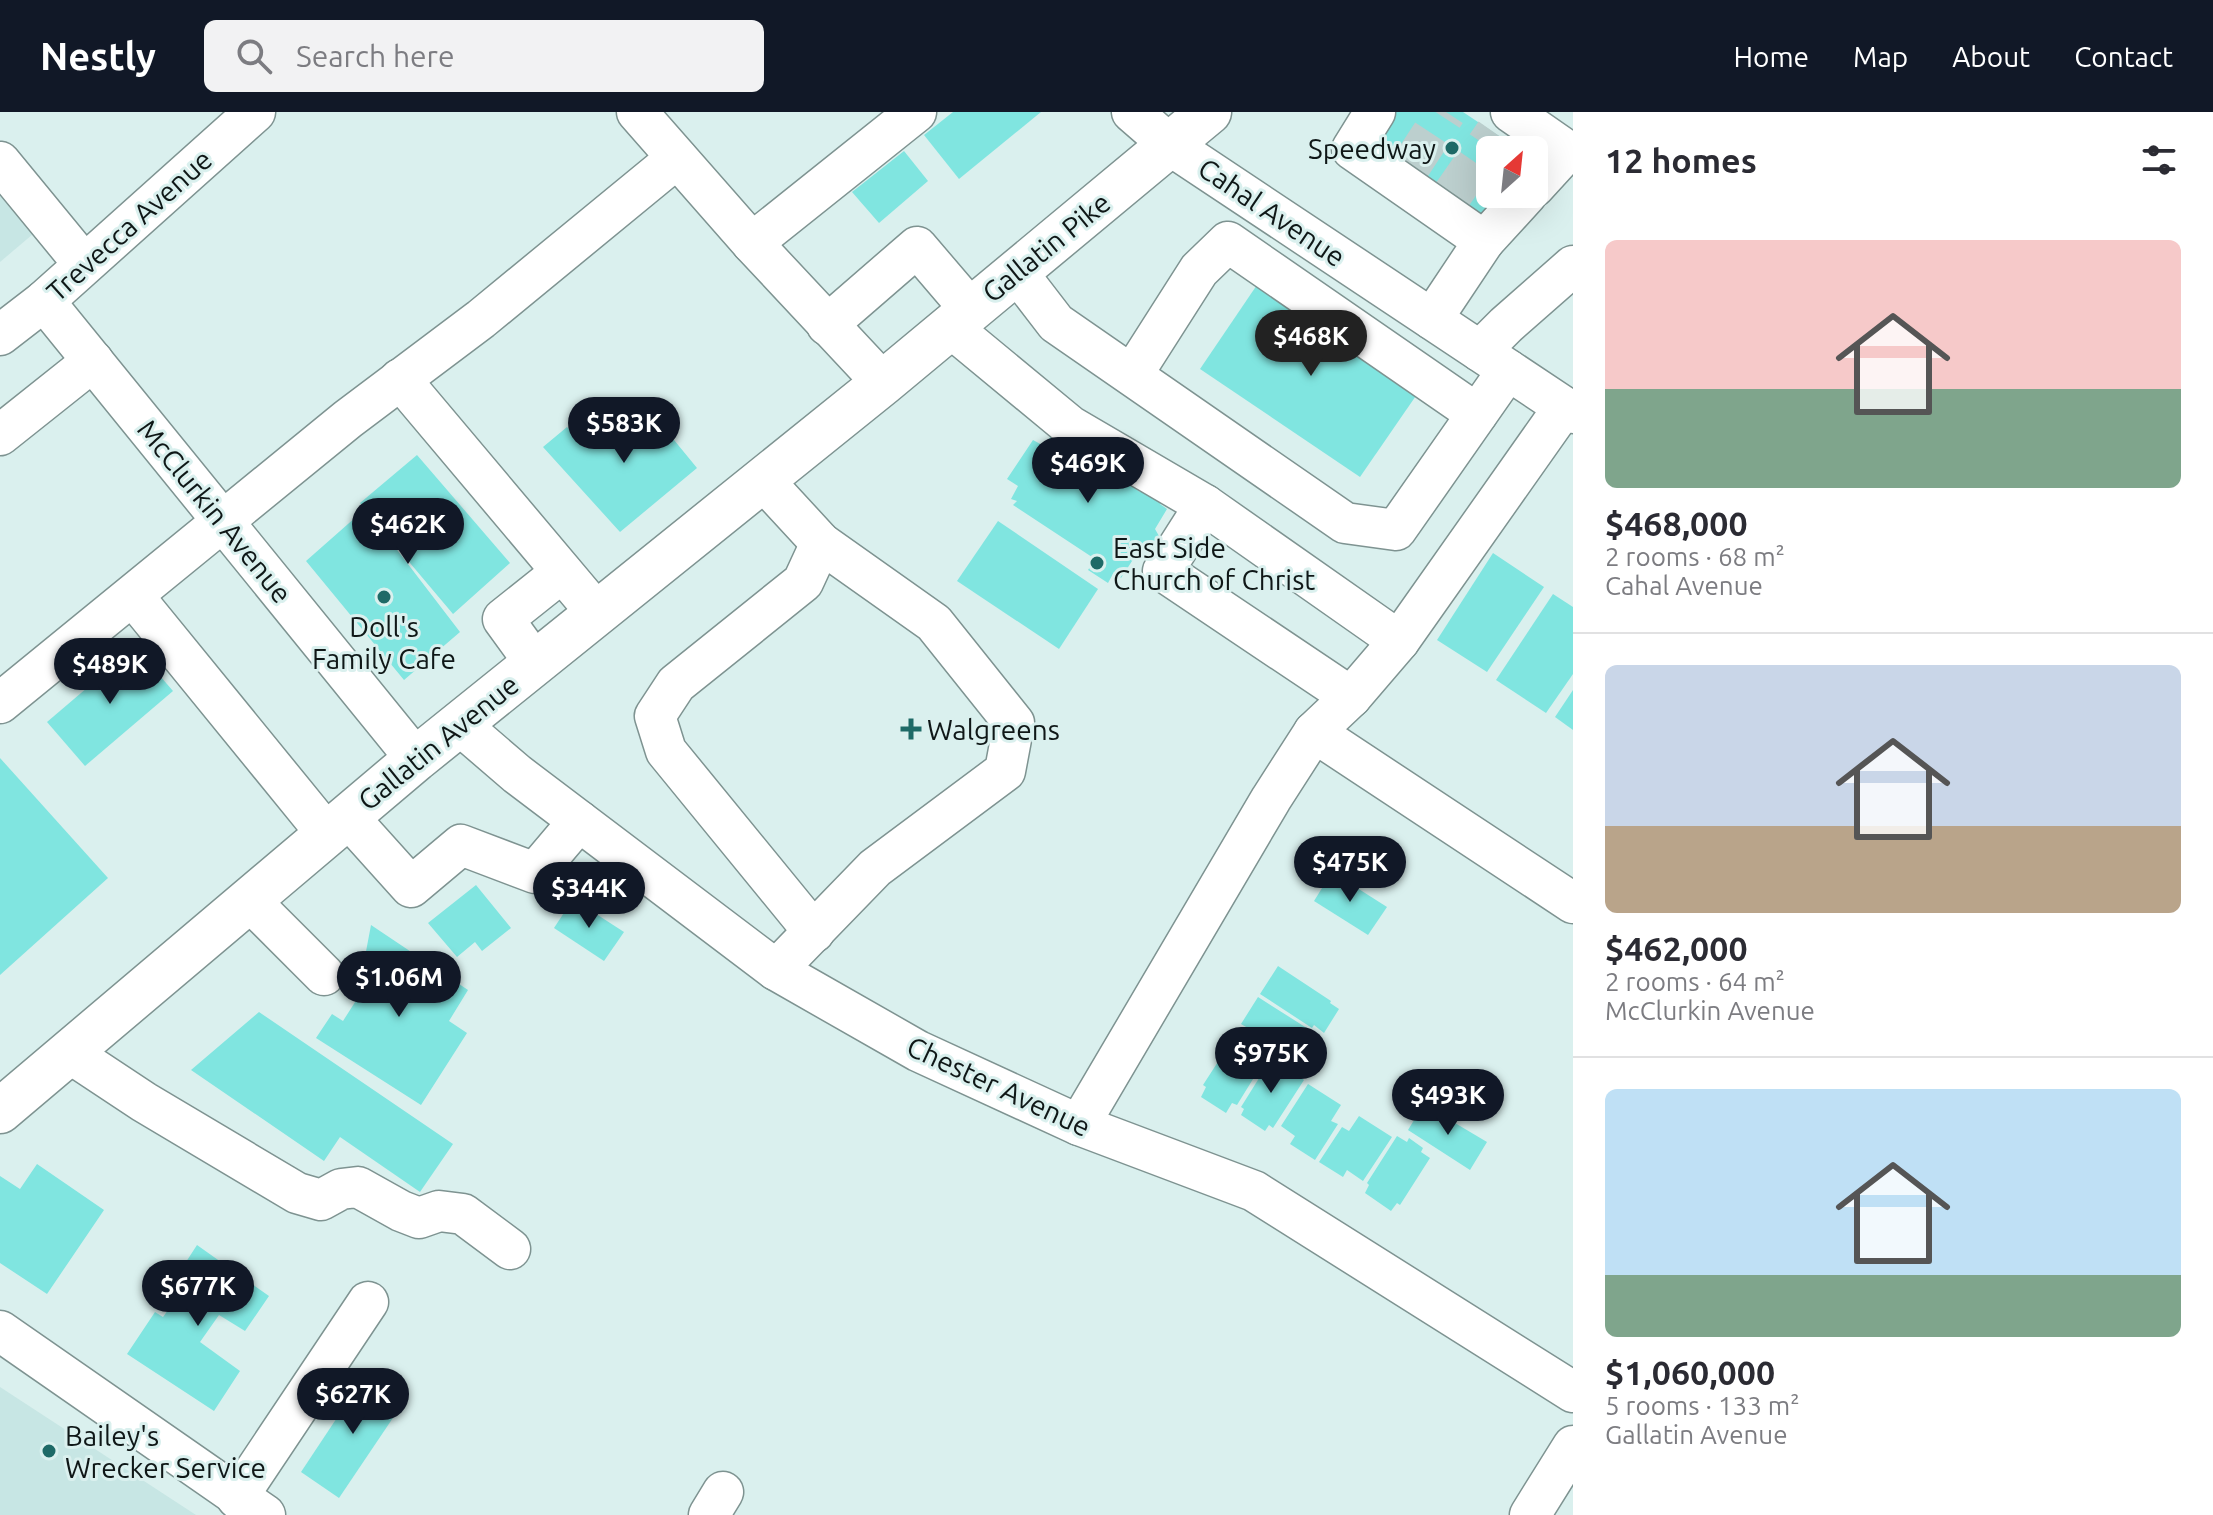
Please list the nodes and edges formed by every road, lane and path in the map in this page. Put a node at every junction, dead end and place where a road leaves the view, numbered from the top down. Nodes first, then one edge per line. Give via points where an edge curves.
1 (255, 112) edge
2 (637, 112) edge
3 (916, 112) edge
4 (1132, 112) edge
5 (1209, 112) edge
6 (1375, 112) edge
7 (1505, 119) edge
8 (1170, 145) junction
9 (1570, 153) edge
10 (677, 158) junction
11 (0, 162) edge
12 (1548, 174) edge
13 (1514, 208) edge
14 (1484, 241) junction
15 (752, 243) junction
16 (83, 263) junction
17 (1573, 266) edge
18 (1016, 271) junction
19 (44, 301) junction
20 (960, 317) junction
21 (1432, 319) junction
22 (827, 325) junction
23 (0, 335) edge
24 (1494, 360) junction
25 (93, 361) junction
26 (1132, 375) junction
27 (400, 379) junction
28 (883, 383) junction
29 (1569, 410) edge
30 (1477, 414) junction
31 (0, 435) edge
32 (762, 479) junction
33 (1205, 505) junction
34 (222, 521) junction
35 (821, 543) junction
36 (562, 572) junction
37 (133, 596) junction
38 (597, 613) junction
39 (1399, 641) junction
40 (535, 663) junction
41 (1351, 697) junction
42 (0, 703) edge
43 (460, 725) junction
44 (1314, 732) junction
45 (416, 759) junction
46 (579, 821) junction
47 (337, 826) junction
48 (249, 900) junction
49 (1573, 903) edge
50 (814, 932) junction
51 (776, 970) junction
52 (324, 975) dead end
53 (70, 1053) junction
54 (0, 1111) edge
55 (1079, 1125) junction
56 (510, 1249) dead end
57 (368, 1302) dead end
58 (0, 1331) edge
59 (1573, 1392) edge
60 (1572, 1450) edge
61 (251, 1506) edge
62 (1530, 1515) edge

1 - 16 street, Trevecca Avenue
2 - 10 street
3 - 15 street
4 - 8 street, Cahal Avenue
5 - 8 main road, Gallatin Pike
6 - 14 street via 1352,149 1405,174 1447,203
7 - 9 street
8 - 18 main road, Gallatin Pike
8 - 21 street, Cahal Avenue
9 - 12 street
10 - 15 street
10 - 27 street
11 - 16 street
13 - 14 street
14 - 21 street
15 - 22 street
16 - 19 street, Trevecca Avenue
17 - 24 street via 1506,325
18 - 20 main road, Gallatin Pike
18 - 26 street via 1056,323
19 - 23 street, Trevecca Avenue
19 - 25 street, McClurkin Avenue
20 - 22 street via 917,247
20 - 28 main road, Gallatin Pike
20 - 33 street via 1070,426
21 - 24 street, Cahal Avenue
22 - 28 street
24 - 29 street, Cahal Avenue
24 - 30 street
25 - 31 street
25 - 34 street, McClurkin Avenue
26 - 30 street via 1345,523 1396,530
26 - 30 street via 1199,270 1228,242
27 - 34 street
27 - 36 street
28 - 32 main road, Gallatin Avenue
29 - 39 street
32 - 35 street
32 - 38 main road, Gallatin Avenue
33 - 39 street
33 - 41 street via 1163,571
34 - 37 street
34 - 45 street, McClurkin Avenue
35 - 50 street via 803,582 676,684 655,716 666,751
35 - 50 street via 934,623 1014,723 1005,771 875,868
36 - 38 street
36 - 40 street via 503,619
37 - 42 street
37 - 47 street
38 - 40 main road, Gallatin Avenue
39 - 41 street
40 - 43 main road, Gallatin Avenue
41 - 44 street
43 - 45 main road, Gallatin Avenue
43 - 46 street, Chester Avenue
44 - 49 street
44 - 55 street
45 - 47 main road, Gallatin Avenue
46 - 47 street via 535,873 461,845 411,887
46 - 51 street, Chester Avenue
47 - 48 main road, Gallatin Avenue
48 - 52 street
48 - 53 main road, Gallatin Avenue
50 - 51 street
51 - 55 street, Chester Avenue via 918,1051
53 - 54 main road, Gallatin Avenue
53 - 56 street via 297,1193 321,1200 358,1187 419,1218 439,1211 463,1214
55 - 59 street, Chester Avenue via 1254,1191
57 - 61 street
58 - 61 street
60 - 62 street

